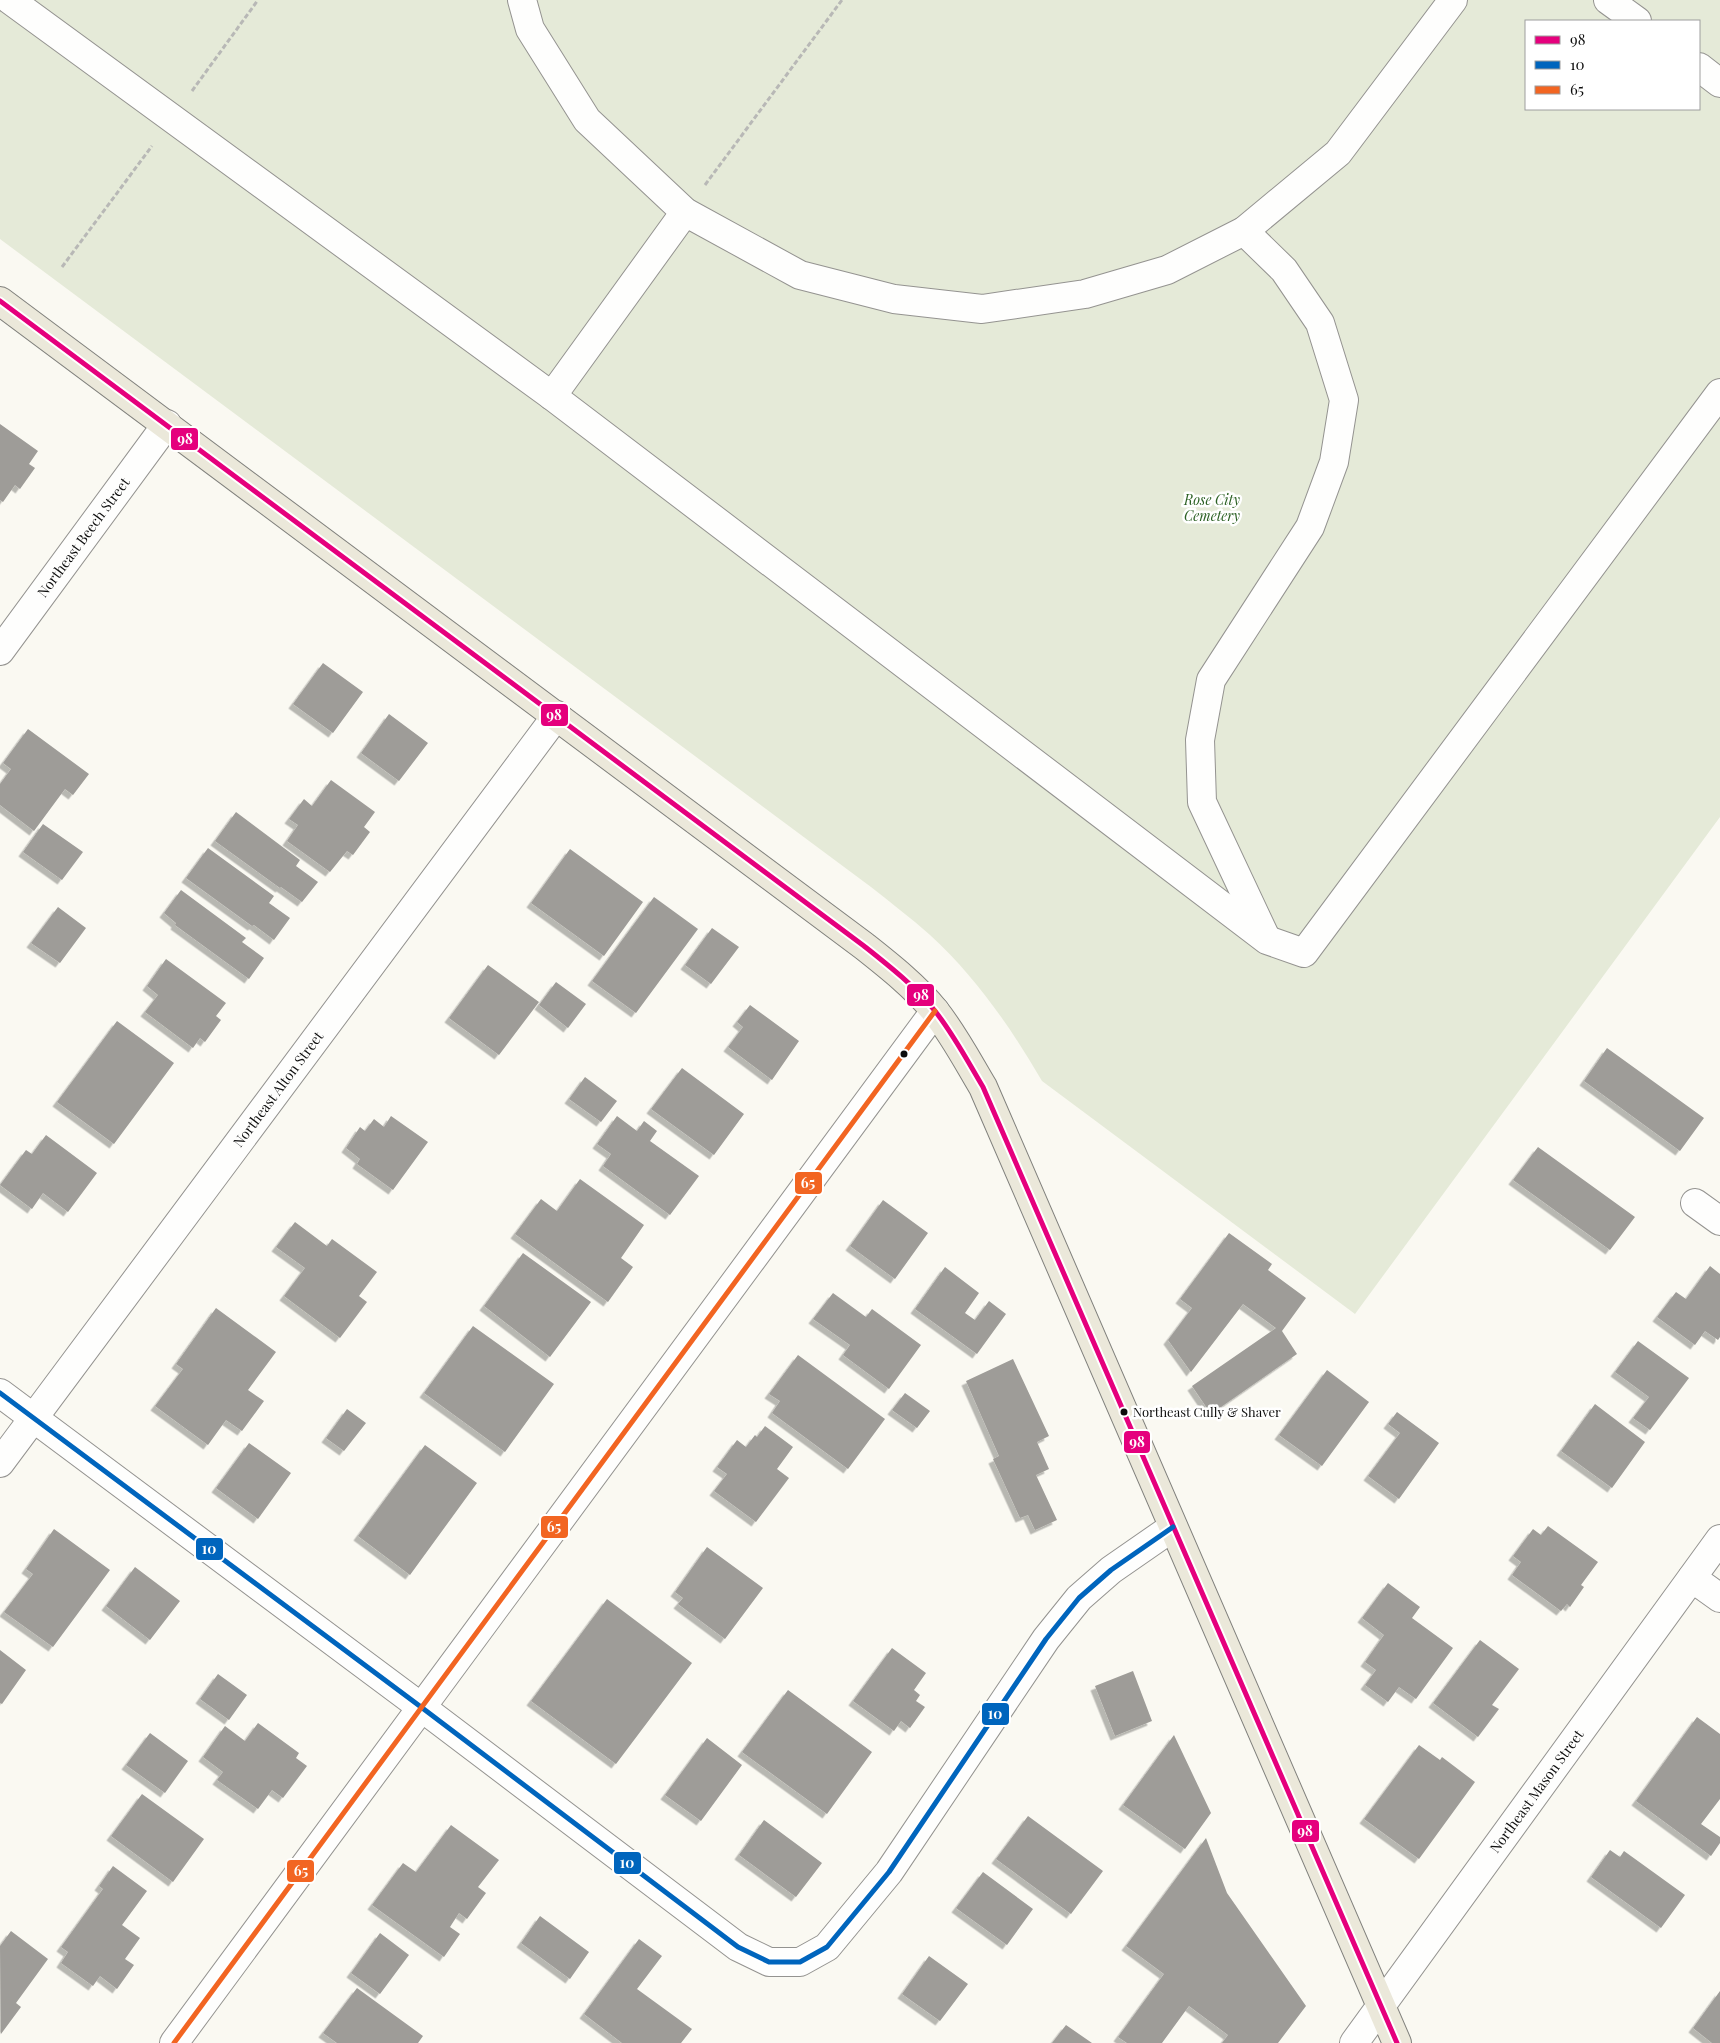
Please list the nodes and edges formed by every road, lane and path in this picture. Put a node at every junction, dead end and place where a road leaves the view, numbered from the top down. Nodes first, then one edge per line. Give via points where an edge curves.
1 (10, 0) edge
2 (522, 0) edge
3 (842, 0) edge
4 (1454, 0) edge
5 (1608, 0) edge
6 (1636, 20) edge
7 (1700, 68) edge
8 (1720, 83) edge
9 (685, 212) junction
10 (1244, 232) junction
11 (0, 301) edge
12 (1720, 394) edge
13 (552, 396) junction
14 (167, 424) junction
15 (0, 651) edge
16 (557, 716) junction
17 (1266, 940) junction
18 (935, 1010) junction
19 (1695, 1203) dead end
20 (1720, 1221) edge
21 (0, 1393) edge
22 (33, 1418) junction
23 (0, 1463) edge
24 (1173, 1527) junction
25 (1720, 1539) edge
26 (1692, 1578) junction
27 (1720, 1598) edge
28 (421, 1707) junction
29 (1381, 2006) junction
30 (174, 2043) edge
31 (1354, 2043) edge
32 (1397, 2043) edge

1 - 13 street
2 - 9 street via 530,29 587,120
3 - 9 path
4 - 10 street via 1338,153
5 - 6 street
7 - 8 street
9 - 10 street via 800,275 894,299 982,309 1085,294 1158,273
9 - 13 street
10 - 17 street via 1284,270 1320,323 1344,400 1334,462 1310,527 1211,680 1200,740 1202,802
11 - 14 main road
12 - 17 street via 1304,953
13 - 17 street
14 - 15 street, Northeast Beech Street
14 - 16 main road
16 - 18 main road via 864,946
16 - 22 street, Northeast Alton Street
18 - 24 main road via 983,1087
18 - 28 street
19 - 20 street
21 - 22 street
22 - 23 street, Northeast Alton Street
22 - 28 street
24 - 28 street via 1079,1598 1046,1639 889,1872 827,1947 800,1962 769,1962 738,1947
24 - 29 main road
25 - 26 street, Northeast Mason Street
26 - 27 street
26 - 29 street, Northeast Mason Street
28 - 30 street
29 - 31 street, Northeast Mason Street
29 - 32 main road

